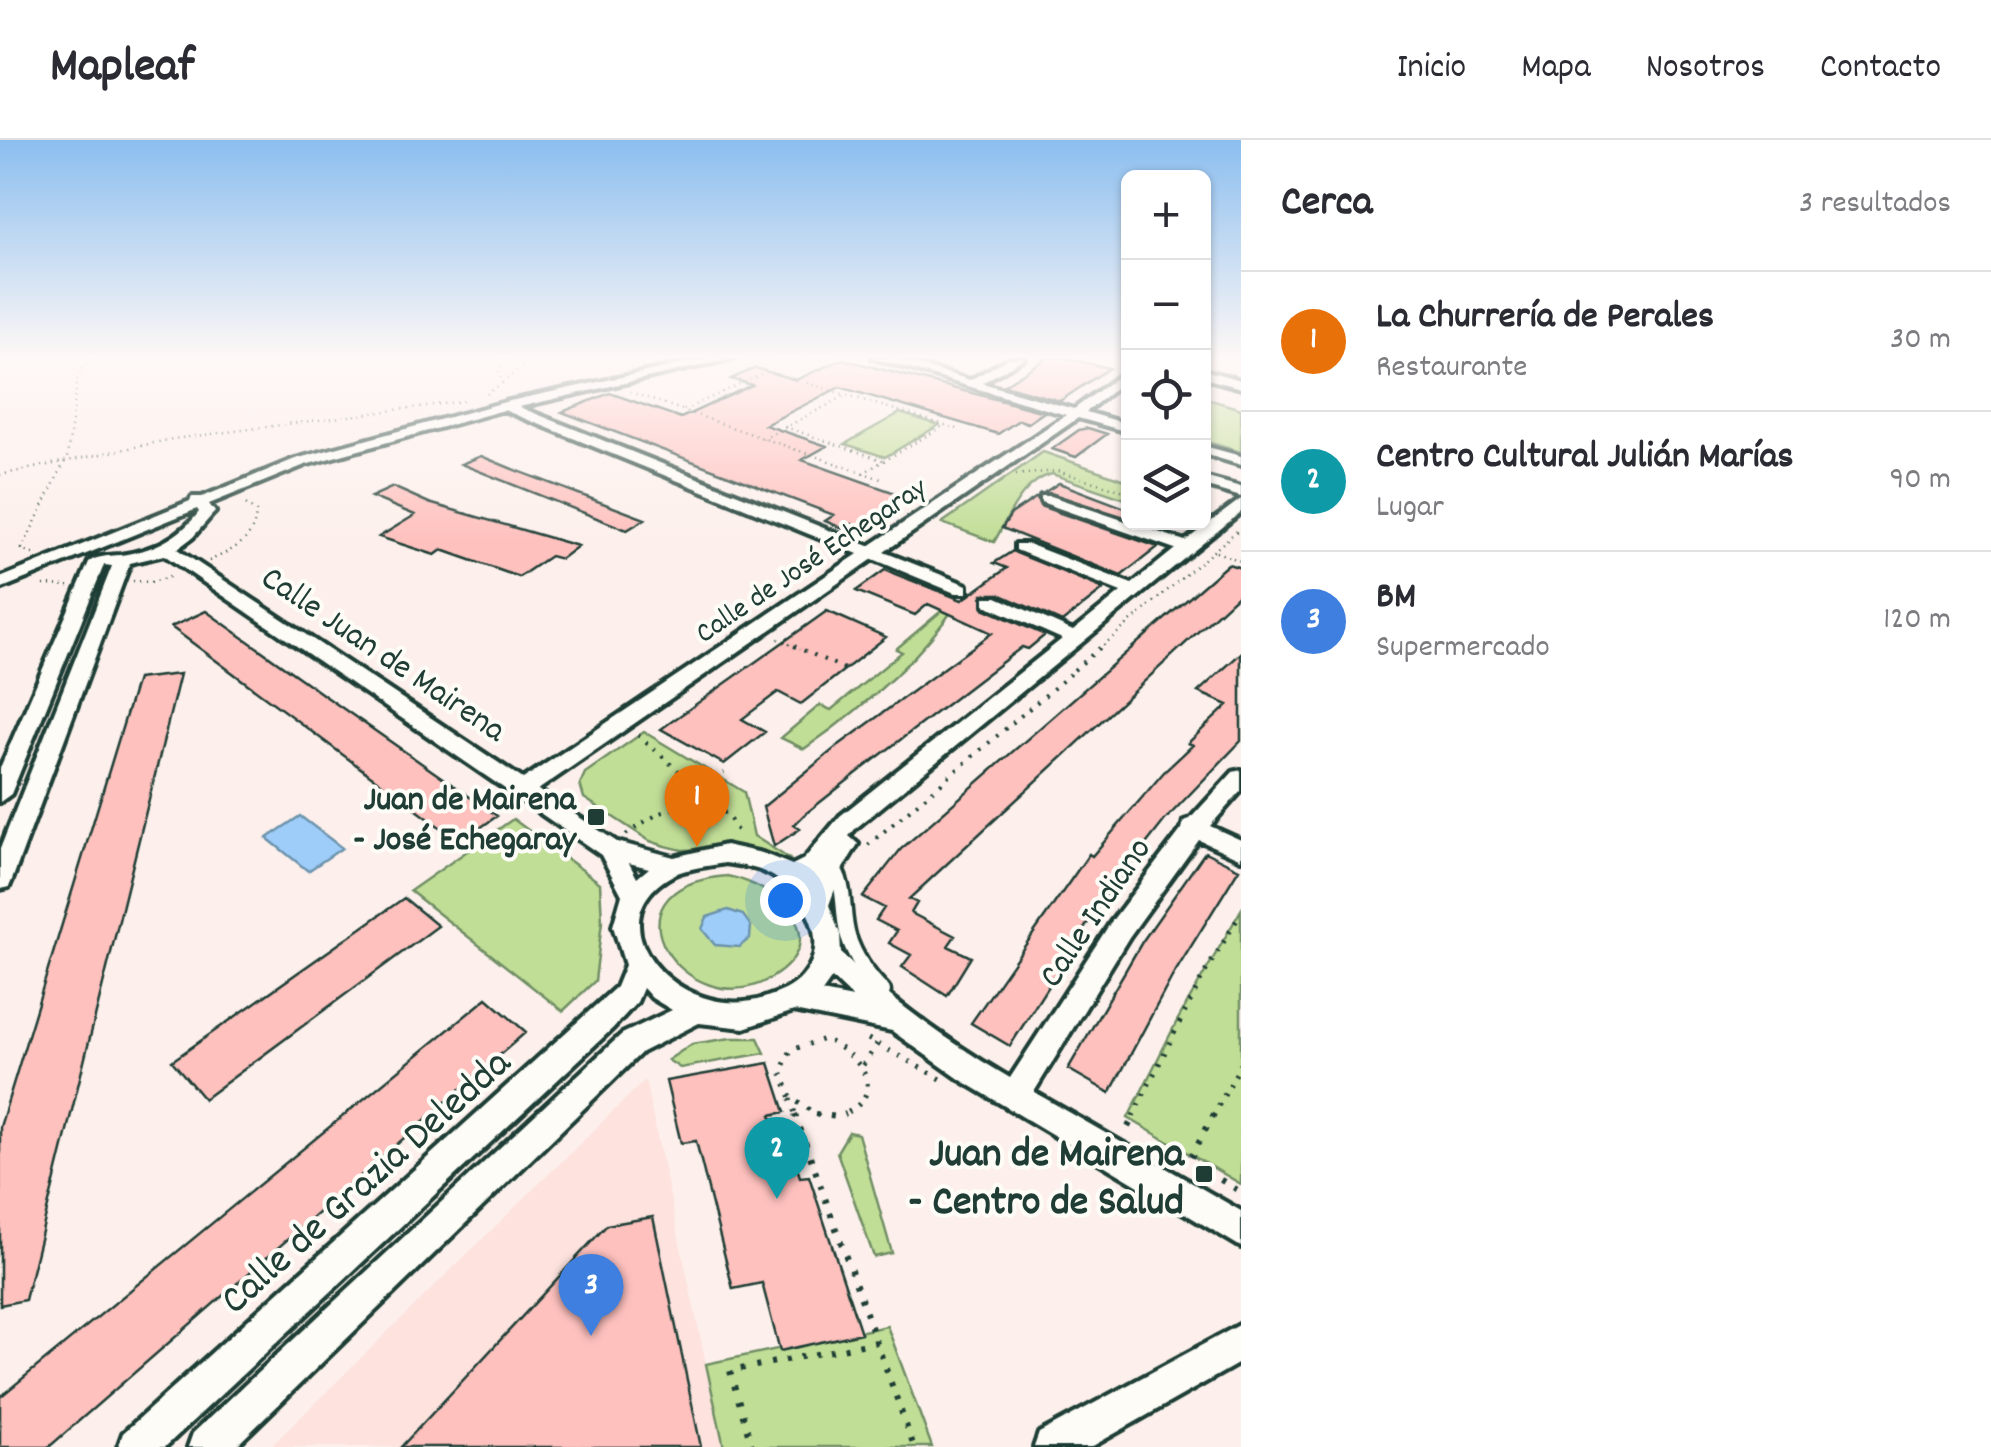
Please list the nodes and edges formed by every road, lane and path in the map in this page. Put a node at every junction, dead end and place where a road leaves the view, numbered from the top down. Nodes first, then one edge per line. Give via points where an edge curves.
1 (72, 419) edge
2 (320, 419) edge
3 (444, 419) edge
4 (544, 419) edge
5 (708, 419) edge
6 (802, 419) edge
7 (925, 419) edge
8 (1067, 419) edge
9 (944, 425) junction
10 (785, 428) junction
11 (961, 430) dead end
12 (763, 438) junction
13 (1211, 452) edge
14 (67, 457) junction
15 (885, 461) junction
16 (1241, 461) edge
17 (863, 473) junction
18 (1006, 474) dead end
19 (0, 475) edge
20 (881, 480) dead end
21 (1211, 483) edge
22 (1121, 490) edge
23 (1241, 492) edge
24 (1046, 498) dead end
25 (198, 500) junction
26 (1241, 504) edge
27 (1241, 516) edge
28 (1241, 527) edge
29 (1022, 546) dead end
30 (1186, 548) junction
31 (168, 550) junction
32 (872, 550) junction
33 (1216, 552) junction
34 (58, 559) junction
35 (124, 560) junction
36 (1241, 561) edge
37 (96, 562) junction
38 (0, 584) edge
39 (961, 588) dead end
40 (1132, 590) junction
41 (991, 601) dead end
42 (1074, 638) junction
43 (778, 639) dead end
44 (1068, 667) junction
45 (851, 672) dead end
46 (634, 732) dead end
47 (724, 772) dead end
48 (1241, 777) edge
49 (522, 790) junction
50 (0, 794) edge
51 (709, 798) junction
52 (707, 806) junction
53 (1192, 827) junction
54 (741, 841) dead end
55 (610, 849) junction
56 (1241, 850) edge
57 (856, 858) dead end
58 (669, 864) junction
59 (831, 866) junction
60 (791, 876) junction
61 (0, 880) edge
62 (634, 895) junction
63 (818, 904) junction
64 (1241, 913) edge
65 (828, 958) junction
66 (637, 968) junction
67 (794, 1000) junction
68 (698, 1010) junction
69 (855, 1032) dead end
70 (888, 1034) junction
71 (956, 1058) junction
72 (1241, 1064) edge
73 (863, 1065) junction
74 (1016, 1095) junction
75 (790, 1098) junction
76 (1128, 1127) dead end
77 (1241, 1192) edge
78 (1241, 1230) edge
79 (877, 1342) junction
80 (1241, 1342) edge
81 (137, 1447) edge
82 (207, 1447) edge
83 (752, 1447) edge
84 (914, 1447) edge
85 (1053, 1447) edge

1 - 14 path
2 - 14 path
3 - 25 street
4 - 32 street
5 - 12 path
6 - 10 path
7 - 9 path
8 - 32 street, Calle de José Echegaray
9 - 11 path
9 - 15 path
10 - 12 path
10 - 15 path
12 - 17 path
13 - 16 street
14 - 19 path
14 - 34 path via 22,549
15 - 17 path
17 - 20 path
18 - 22 path via 1057,471
21 - 23 street
24 - 30 street
25 - 31 street via 206,512
25 - 34 street
26 - 30 street
27 - 44 street
28 - 33 path
29 - 40 street
30 - 40 street
31 - 35 street
31 - 49 street, Calle Juan de Mairena
32 - 39 street
32 - 49 street, Calle de José Echegaray
33 - 36 path
33 - 44 path
34 - 37 street
34 - 38 street
35 - 37 street
35 - 61 street
37 - 50 street
40 - 42 street
41 - 42 street
42 - 60 street via 848,822 814,865
43 - 45 path
44 - 57 path
44 - 59 street via 840,849
46 - 51 path
47 - 51 path via 713,780
48 - 53 street, Calle Indiano
49 - 55 street, Calle Juan de Mairena
51 - 52 path
52 - 54 path via 726,813
52 - 55 path via 666,808
53 - 56 street
53 - 74 street, Calle Indiano via 1109,944
55 - 58 street, Calle Juan de Mairena
55 - 62 street, Calle Juan de Mairena
58 - 60 street via 725,854 754,858
58 - 62 street
59 - 63 street
59 - 71 lane via 840,875 842,927 852,952 872,981
60 - 63 street
62 - 66 street via 625,917
63 - 65 street via 830,936
64 - 76 path
65 - 67 street via 814,984
65 - 70 street
66 - 68 street via 672,999
66 - 81 street, Calle de Grazia Deledda via 627,994 603,1020
67 - 68 street via 765,1012
67 - 70 street via 842,1006
68 - 82 street via 632,1043
69 - 70 path
70 - 71 street
70 - 71 path via 939,1082
70 - 73 path
71 - 74 street
72 - 77 path via 1188,1161
73 - 75 path via 866,1096 842,1116 823,1117
73 - 75 path via 840,1044 809,1040 795,1046 780,1069
74 - 78 street
75 - 79 path
79 - 83 path via 730,1371
79 - 84 path
80 - 85 street

